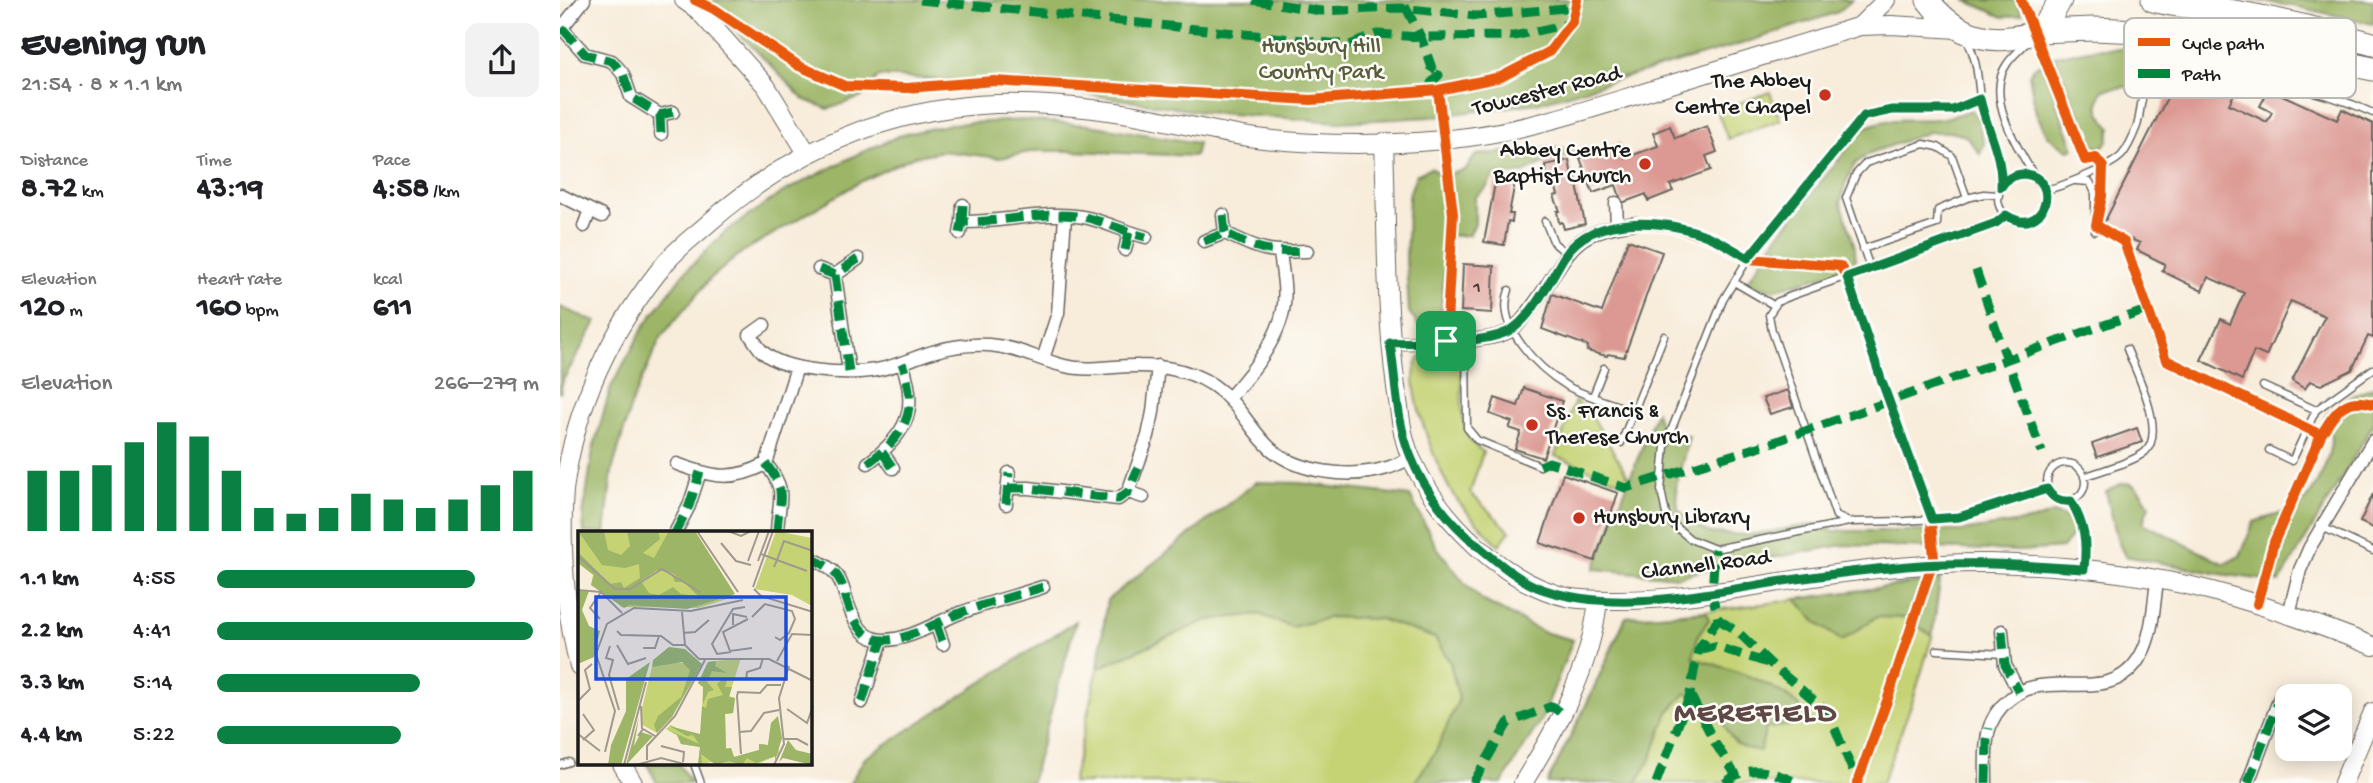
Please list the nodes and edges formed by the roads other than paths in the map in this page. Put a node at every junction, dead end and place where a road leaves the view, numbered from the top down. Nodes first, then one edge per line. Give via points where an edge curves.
1 (584, 0) edge
2 (684, 0) edge
3 (1886, 0) edge
4 (1928, 0) edge
5 (2060, 0) edge
6 (2153, 0) edge
7 (2268, 18) edge
8 (1860, 26) junction
9 (561, 29) edge
10 (1960, 29) junction
11 (2124, 30) edge
12 (2035, 32) junction
13 (2356, 39) edge
14 (2373, 44) edge
15 (2142, 98) edge
16 (2336, 98) edge
17 (1980, 99) junction
18 (2373, 113) edge
19 (661, 134) dead end
20 (1384, 142) junction
21 (807, 153) junction
22 (2035, 177) junction
23 (2073, 181) junction
24 (2001, 187) junction
25 (2045, 190) junction
26 (560, 195) edge
27 (1999, 195) junction
28 (1967, 198) junction
29 (1616, 203) dead end
30 (963, 205) dead end
31 (1223, 215) dead end
32 (2006, 215) junction
33 (1065, 216) junction
34 (1545, 221) dead end
35 (1637, 223) dead end
36 (1617, 225) junction
37 (584, 226) dead end
38 (2095, 231) dead end
39 (1129, 232) junction
40 (1225, 233) junction
41 (1146, 237) dead end
42 (1204, 241) dead end
43 (1863, 248) junction
44 (1125, 250) dead end
45 (1307, 251) dead end
46 (1280, 252) junction
47 (1566, 253) junction
48 (858, 260) dead end
49 (1870, 268) junction
50 (819, 270) dead end
51 (835, 275) junction
52 (1734, 282) junction
53 (1509, 290) dead end
54 (1775, 306) junction
55 (764, 325) dead end
56 (1512, 329) junction
57 (750, 335) junction
58 (1664, 335) dead end
59 (1466, 340) junction
60 (738, 343) dead end
61 (1390, 343) junction
62 (2127, 349) dead end
63 (1043, 359) junction
64 (902, 363) junction
65 (1158, 366) junction
66 (797, 367) junction
67 (1604, 368) dead end
68 (2373, 369) edge
69 (849, 372) junction
70 (2263, 386) dead end
71 (1593, 396) junction
72 (1229, 398) junction
73 (2316, 410) junction
74 (1634, 411) junction
75 (2373, 441) edge
76 (1621, 443) dead end
77 (2269, 450) dead end
78 (882, 452) junction
79 (1411, 458) junction
80 (868, 463) dead end
81 (677, 464) dead end
82 (766, 464) junction
83 (1540, 466) dead end
84 (893, 467) dead end
85 (700, 472) junction
86 (1009, 473) dead end
87 (2084, 477) junction
88 (1008, 488) junction
89 (2047, 489) junction
90 (1128, 492) junction
91 (1143, 497) dead end
92 (2071, 501) junction
93 (1006, 504) dead end
94 (1849, 522) junction
95 (2322, 527) junction
96 (676, 531) edge
97 (777, 531) edge
98 (2373, 551) edge
99 (812, 559) edge
100 (2084, 569) junction
101 (2157, 580) junction
102 (1043, 587) dead end
103 (1598, 600) junction
104 (2289, 614) junction
105 (936, 624) junction
106 (2003, 631) dead end
107 (882, 640) junction
108 (943, 644) dead end
109 (2373, 646) edge
110 (1937, 650) dead end
111 (2003, 654) junction
112 (578, 662) edge
113 (2019, 692) junction
114 (862, 702) dead end
115 (2275, 710) edge
116 (2373, 712) edge
117 (569, 762) dead end
118 (560, 765) edge
119 (623, 766) edge
120 (695, 766) edge
121 (633, 783) edge
122 (701, 783) edge
123 (1523, 783) edge
124 (1986, 783) edge
125 (2248, 783) edge
126 (2343, 783) edge

1 - 9 street
2 - 21 street via 766,86
3 - 8 street, Towcester Road
4 - 10 highway
5 - 12 highway
6 - 7 highway
8 - 10 street, Towcester Road
8 - 20 street, Towcester Road via 1561,118 1468,137
9 - 19 street via 585,54 612,61 623,74 631,97 667,113
10 - 12 highway via 1991,38
10 - 17 lane via 1977,65
11 - 12 highway
12 - 22 lane via 2006,64 2000,94 2011,136
13 - 14 highway
15 - 23 lane via 2137,125 2122,155
16 - 18 lane
17 - 24 lane via 1998,152
17 - 52 lane via 1953,110 1892,110 1864,116 1748,258
20 - 21 street, Towcester Road via 1254,138 1123,113 1044,104 993,104 927,111 863,128
20 - 61 street, Clannell Road
21 - 112 street, Towcester Road via 734,201 670,257 612,341 590,387 574,434 563,492 561,549 567,615
22 - 24 lane via 2016,175
22 - 25 lane
23 - 25 lane
23 - 38 lane via 2090,182 2095,193
24 - 27 lane
25 - 32 lane via 2045,206 2035,218 2020,222
26 - 37 street via 596,213
27 - 28 lane
27 - 32 lane
28 - 43 lane via 1938,210 1937,224
28 - 43 lane via 1952,156 1938,147 1924,144 1866,163 1846,198
29 - 36 street
30 - 33 street via 961,228 1027,216
31 - 40 street
32 - 49 lane via 1996,223
33 - 39 street
33 - 63 street via 1058,313
34 - 47 lane via 1554,243
35 - 36 street
36 - 47 street via 1584,237
39 - 41 street
39 - 44 street
40 - 42 street
40 - 46 street via 1259,250
43 - 49 lane
45 - 46 street
46 - 72 street via 1283,312 1255,366
47 - 56 street via 1542,293
48 - 51 street
49 - 54 lane
50 - 51 street
51 - 69 street
52 - 54 lane
52 - 94 lane via 1665,446 1661,490 1667,519 1690,539 1715,549
53 - 56 lane via 1504,303
54 - 94 lane via 1769,315 1772,331 1826,492 1836,516
55 - 57 street
56 - 59 street
56 - 71 lane via 1542,368 1569,387
57 - 60 street
57 - 66 street via 764,353
58 - 74 lane
59 - 61 street
59 - 83 lane via 1466,428 1477,440
61 - 79 street, Clannell Road
62 - 87 lane via 2154,432 2147,450
63 - 64 street via 990,345 964,345
63 - 65 street via 1090,370
64 - 69 street
64 - 78 street via 910,385 910,406 902,430
65 - 72 street via 1183,371
65 - 90 street via 1148,436
66 - 69 street
66 - 82 street
67 - 71 lane
68 - 73 lane
70 - 73 lane
71 - 74 lane
72 - 79 street via 1269,448 1291,463 1319,471 1354,473 1386,469
73 - 77 lane via 2292,461
74 - 76 lane
75 - 95 street
78 - 80 street
78 - 84 street
79 - 103 street, Clannell Road via 1428,490 1459,530 1498,563 1539,588
81 - 85 street
82 - 85 street via 747,474
82 - 97 street via 782,492
85 - 96 street
86 - 88 street
87 - 89 lane via 2077,466 2059,464 2049,471
87 - 92 lane via 2084,489
88 - 90 street via 1118,499
88 - 93 street
89 - 92 lane via 2054,498
89 - 94 lane via 1959,517
90 - 91 street
92 - 100 lane via 2084,527
95 - 98 lane
95 - 104 street via 2300,570
99 - 107 street via 833,570 845,587 859,626 868,637
100 - 101 street, Clannell Road
100 - 103 street, Clannell Road via 1989,563 1891,567 1700,595
101 - 104 street, Clannell Road
101 - 113 street via 2150,631 2134,665 2120,676 2092,686 2034,687
102 - 105 street
103 - 123 street via 1580,678
104 - 109 street, Clannell Road
105 - 107 street
105 - 108 street
106 - 111 street
107 - 114 street
110 - 111 lane
111 - 113 street
113 - 124 street via 1996,713 1989,728
115 - 125 street
116 - 126 street
117 - 118 lane
119 - 121 street
120 - 122 lane

